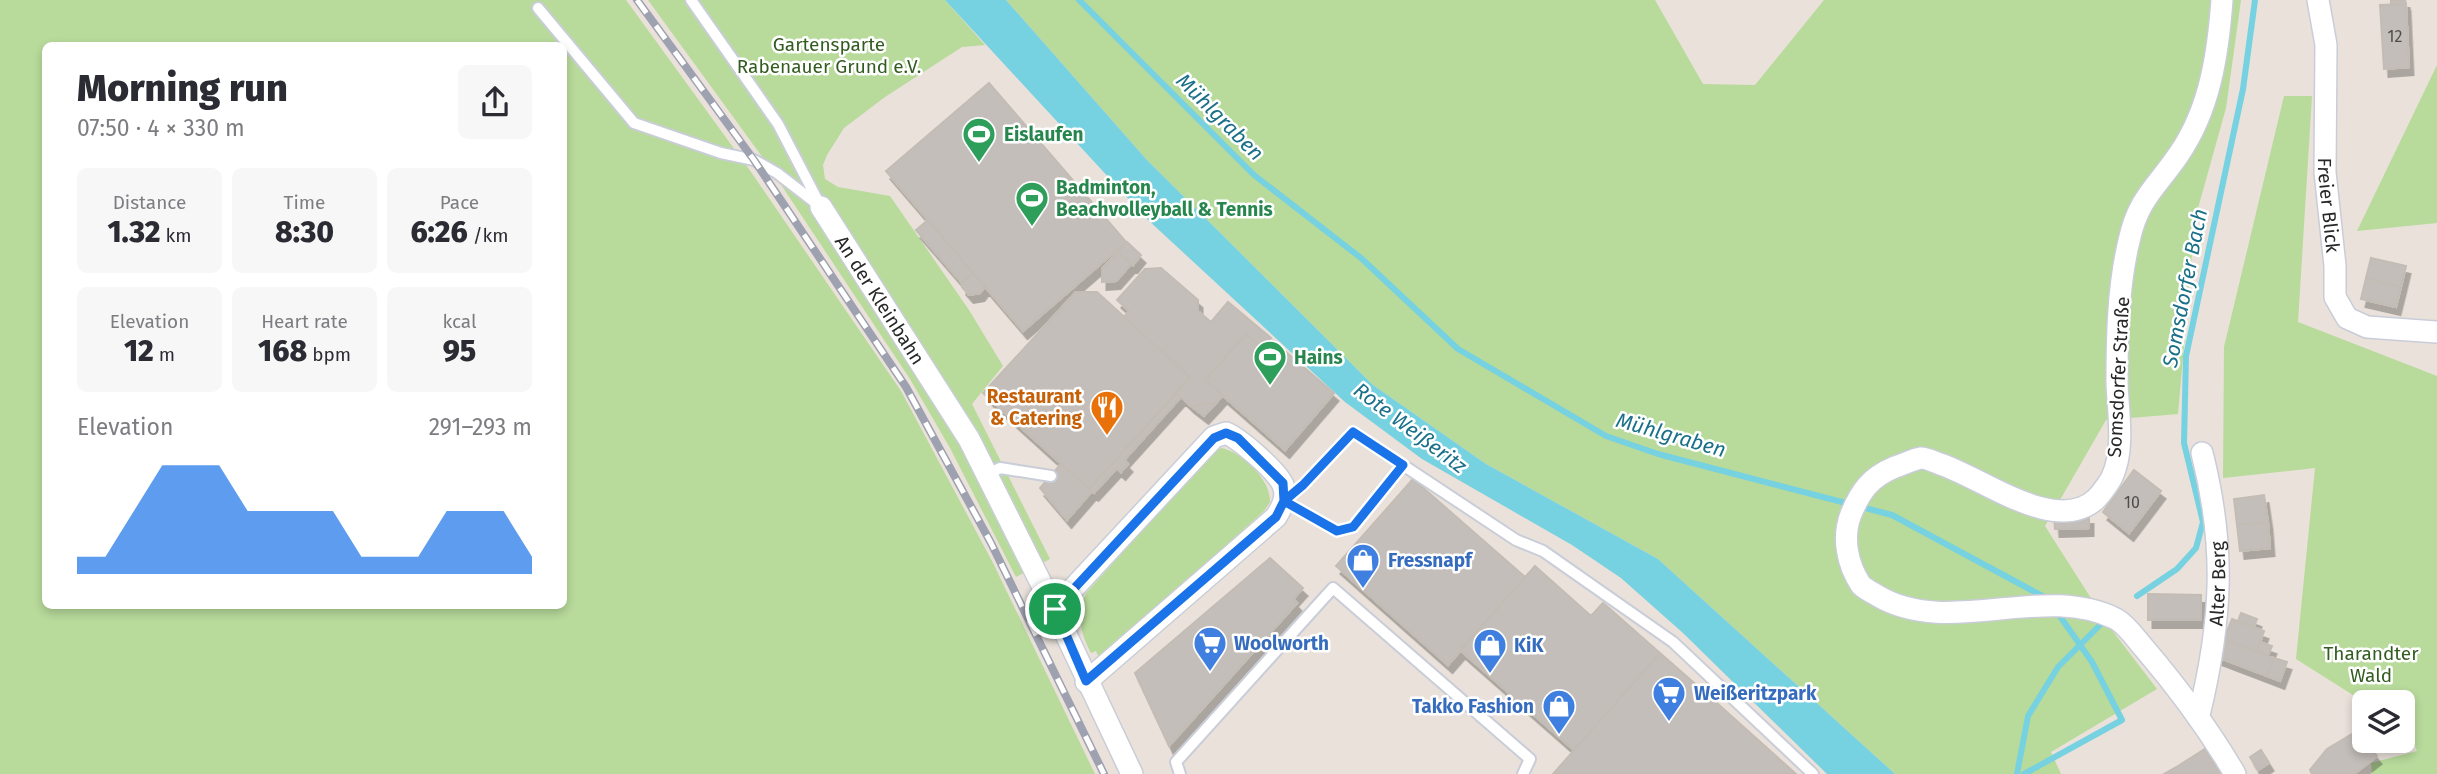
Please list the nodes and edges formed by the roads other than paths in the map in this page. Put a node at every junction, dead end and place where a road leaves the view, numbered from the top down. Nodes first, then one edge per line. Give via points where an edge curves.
1 (691, 0) edge
2 (2222, 0) edge
3 (2318, 0) edge
4 (538, 8) dead end
5 (566, 42) edge
6 (567, 43) edge
7 (821, 207) junction
8 (2437, 332) edge
9 (2203, 453) dead end
10 (1403, 465) junction
11 (987, 475) junction
12 (1051, 476) dead end
13 (1284, 501) junction
14 (1055, 609) junction
15 (1086, 681) junction
16 (2199, 715) junction
17 (1132, 774) edge
18 (1180, 774) edge
19 (1523, 774) edge
20 (1813, 774) edge
21 (2235, 774) edge

1 - 7 lane, An der Kleinbahn via 778,124
2 - 16 street, Somsdorfer Straße via 2204,110 2179,155 2145,195 2129,240 2113,476 2096,499 2075,510 2015,501 1962,471 1922,458 1879,474 1859,494 1846,528 1847,551 1862,586 1890,603 1924,612 2060,606 2096,610 2121,621
3 - 8 street, Freier Blick via 2326,45 2325,172 2335,297 2347,318 2367,327
4 - 5 lane
6 - 7 lane via 634,123 754,160
7 - 11 street, An der Kleinbahn
9 - 16 street, Alter Berg via 2216,507 2220,569 2213,644
10 - 13 lane via 1353,527 1337,531
10 - 13 lane via 1353,432
10 - 20 lane via 1516,540 1543,551 1672,642
11 - 12 lane via 1000,468
11 - 14 street, An der Kleinbahn
13 - 14 street via 1283,483 1238,438 1226,433 1214,438
13 - 15 street via 1276,517
14 - 15 street, An der Kleinbahn
15 - 17 street, An der Kleinbahn
16 - 21 street, Somsdorfer Straße
18 - 19 lane via 1176,762 1332,588 1530,759

